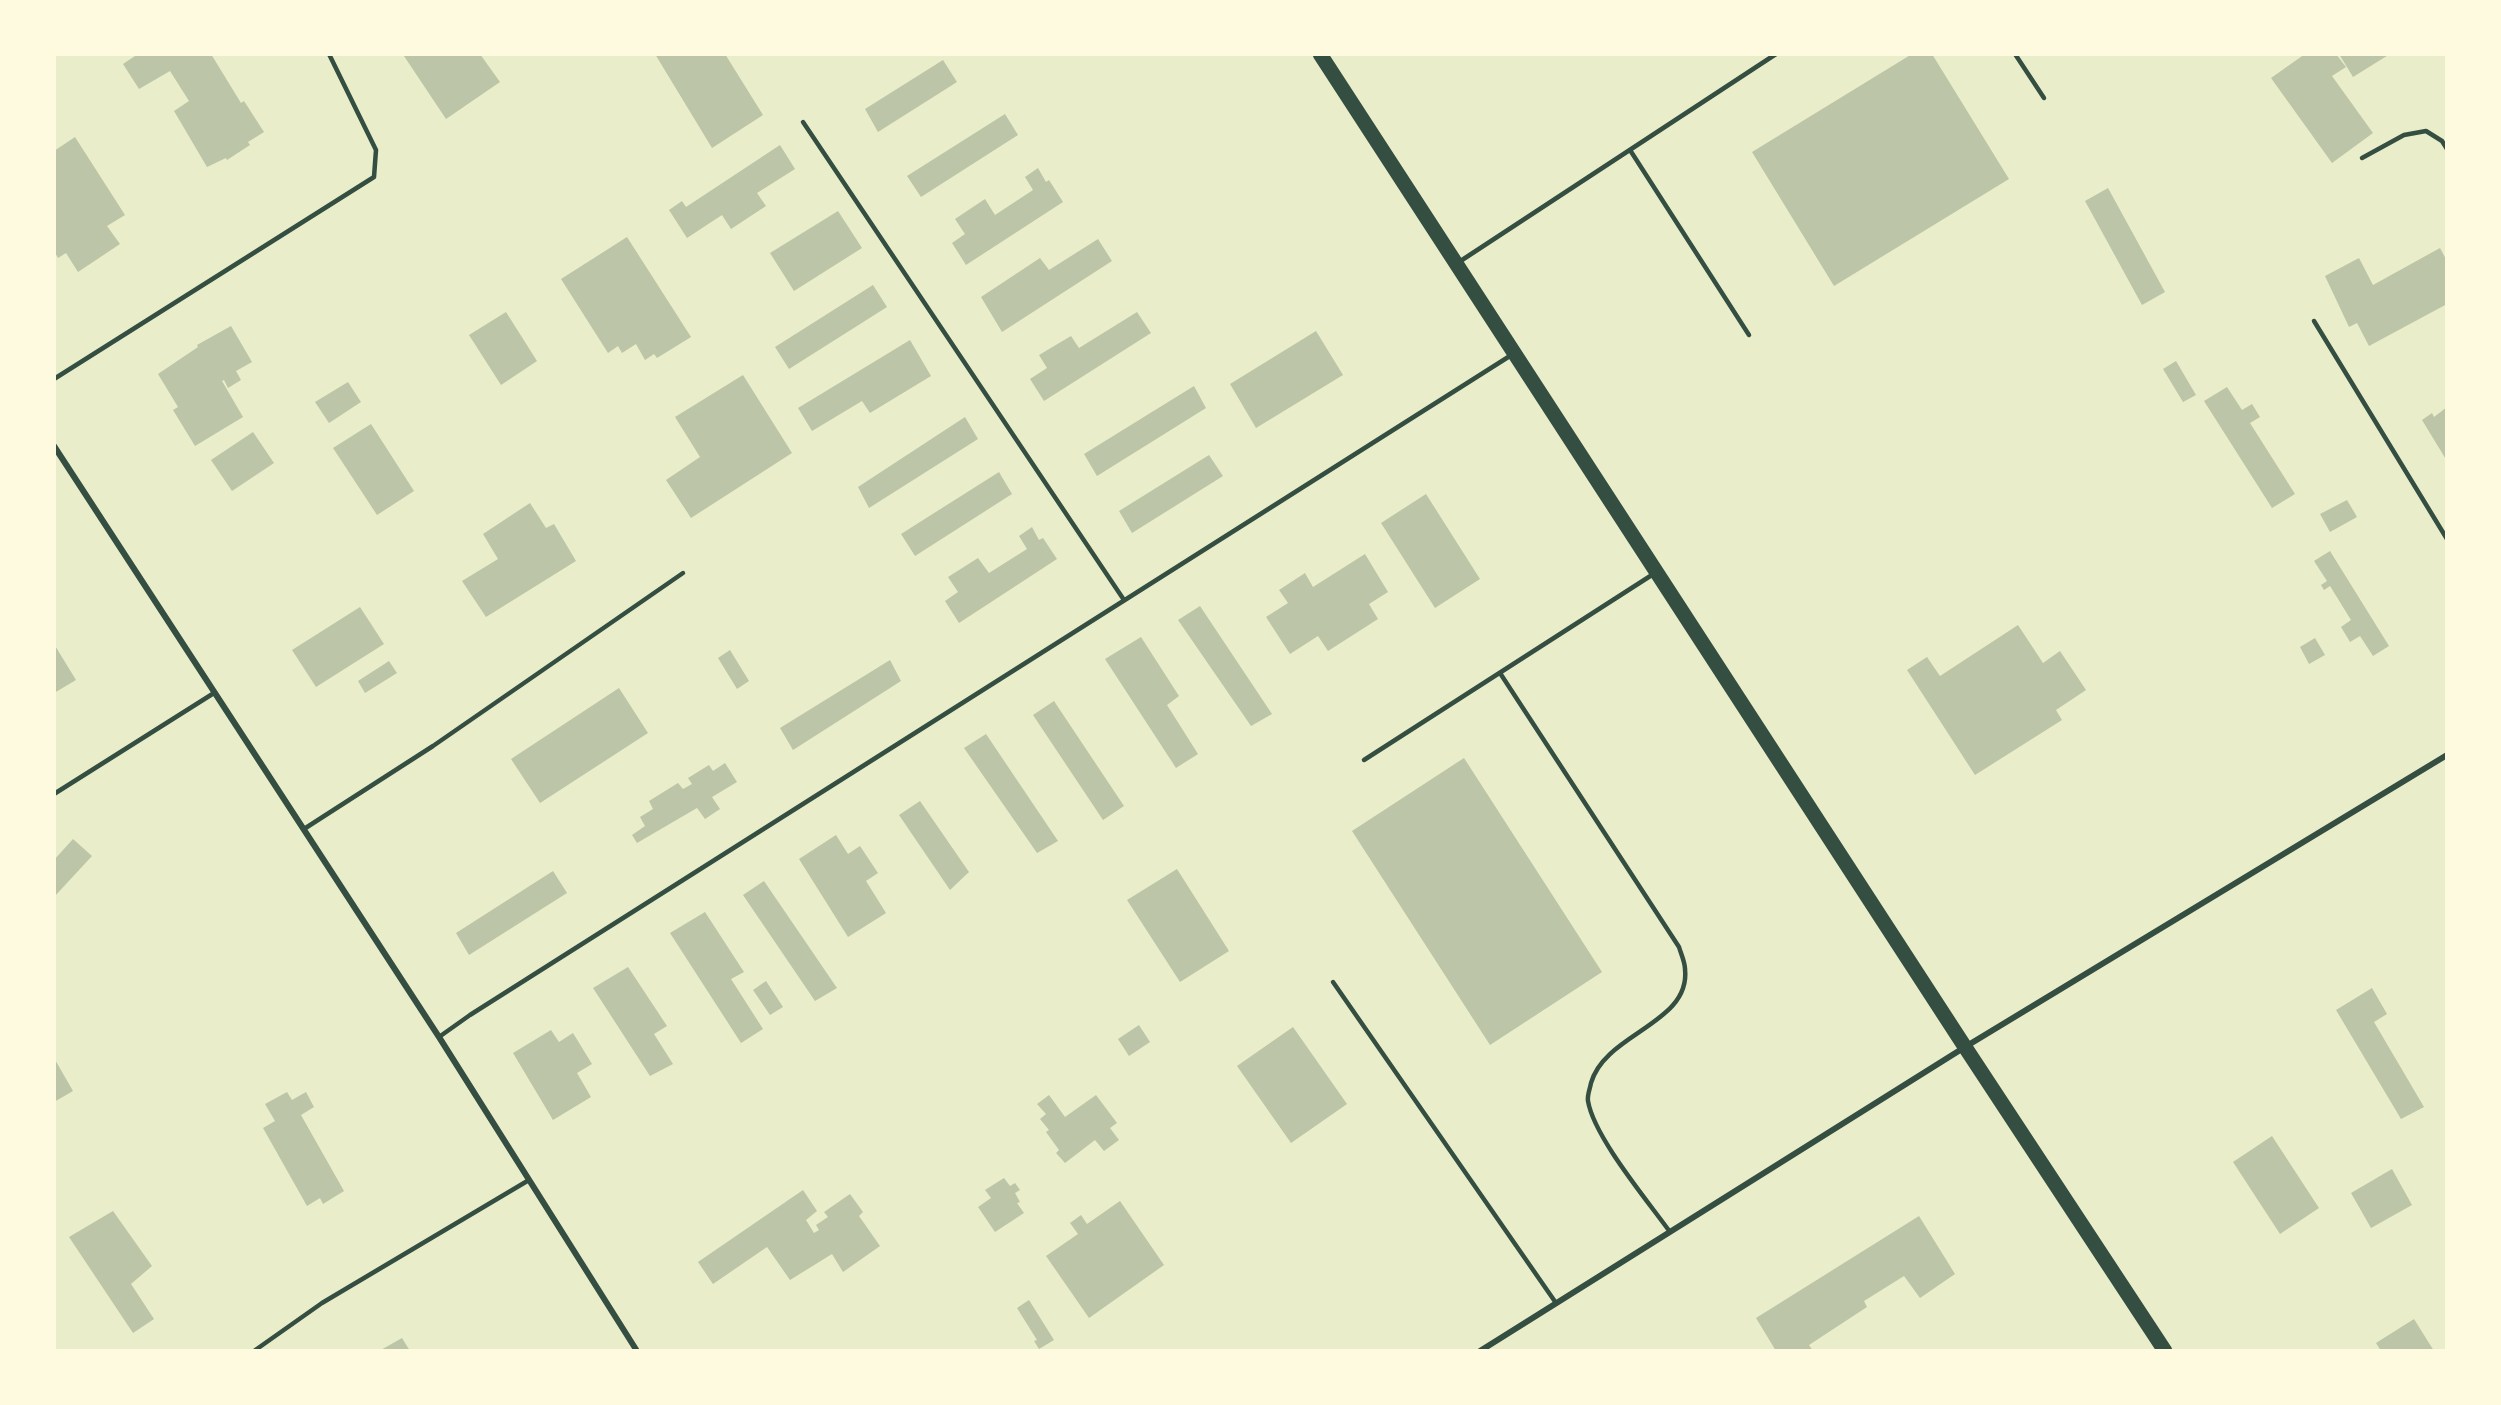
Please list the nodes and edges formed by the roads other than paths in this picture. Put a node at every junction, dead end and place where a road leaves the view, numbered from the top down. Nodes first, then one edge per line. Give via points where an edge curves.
1 (329, 54) edge
2 (1320, 54) edge
3 (1776, 54) edge
4 (2015, 54) edge
5 (2044, 98) dead end
6 (803, 122) dead end
7 (2447, 149) edge
8 (1630, 150) junction
9 (2362, 158) dead end
10 (1457, 263) junction
11 (2314, 321) dead end
12 (1749, 335) dead end
13 (1516, 353) junction
14 (54, 379) edge
15 (54, 446) edge
16 (2447, 539) edge
17 (1657, 572) junction
18 (683, 573) dead end
19 (1124, 600) junction
20 (1500, 673) junction
21 (214, 693) junction
22 (2447, 755) edge
23 (1364, 760) dead end
24 (54, 794) edge
25 (304, 829) junction
26 (1333, 982) dead end
27 (438, 1037) junction
28 (1965, 1047) junction
29 (529, 1180) junction
30 (1670, 1232) junction
31 (1556, 1303) junction
32 (254, 1351) edge
33 (637, 1351) edge
34 (1480, 1351) edge
35 (2165, 1351) edge

1 - 14 lane via 376,150 374,177
2 - 10 main road
3 - 8 lane
4 - 5 lane
6 - 19 lane
7 - 9 lane via 2426,131 2404,135
8 - 10 lane
8 - 12 lane
10 - 13 main road
11 - 16 lane
13 - 17 main road
13 - 19 lane
15 - 21 street
17 - 20 lane
17 - 28 main road
18 - 25 lane via 433,746
19 - 27 lane
20 - 23 lane
20 - 30 lane via 1682,958 1683,990 1670,1010 1611,1051 1593,1075 1587,1098 1596,1127
21 - 24 lane
21 - 25 street
22 - 28 street
25 - 27 street
26 - 31 lane
27 - 29 street
28 - 30 street
28 - 35 main road
29 - 32 lane via 322,1303
29 - 33 street
30 - 31 street
31 - 34 street

